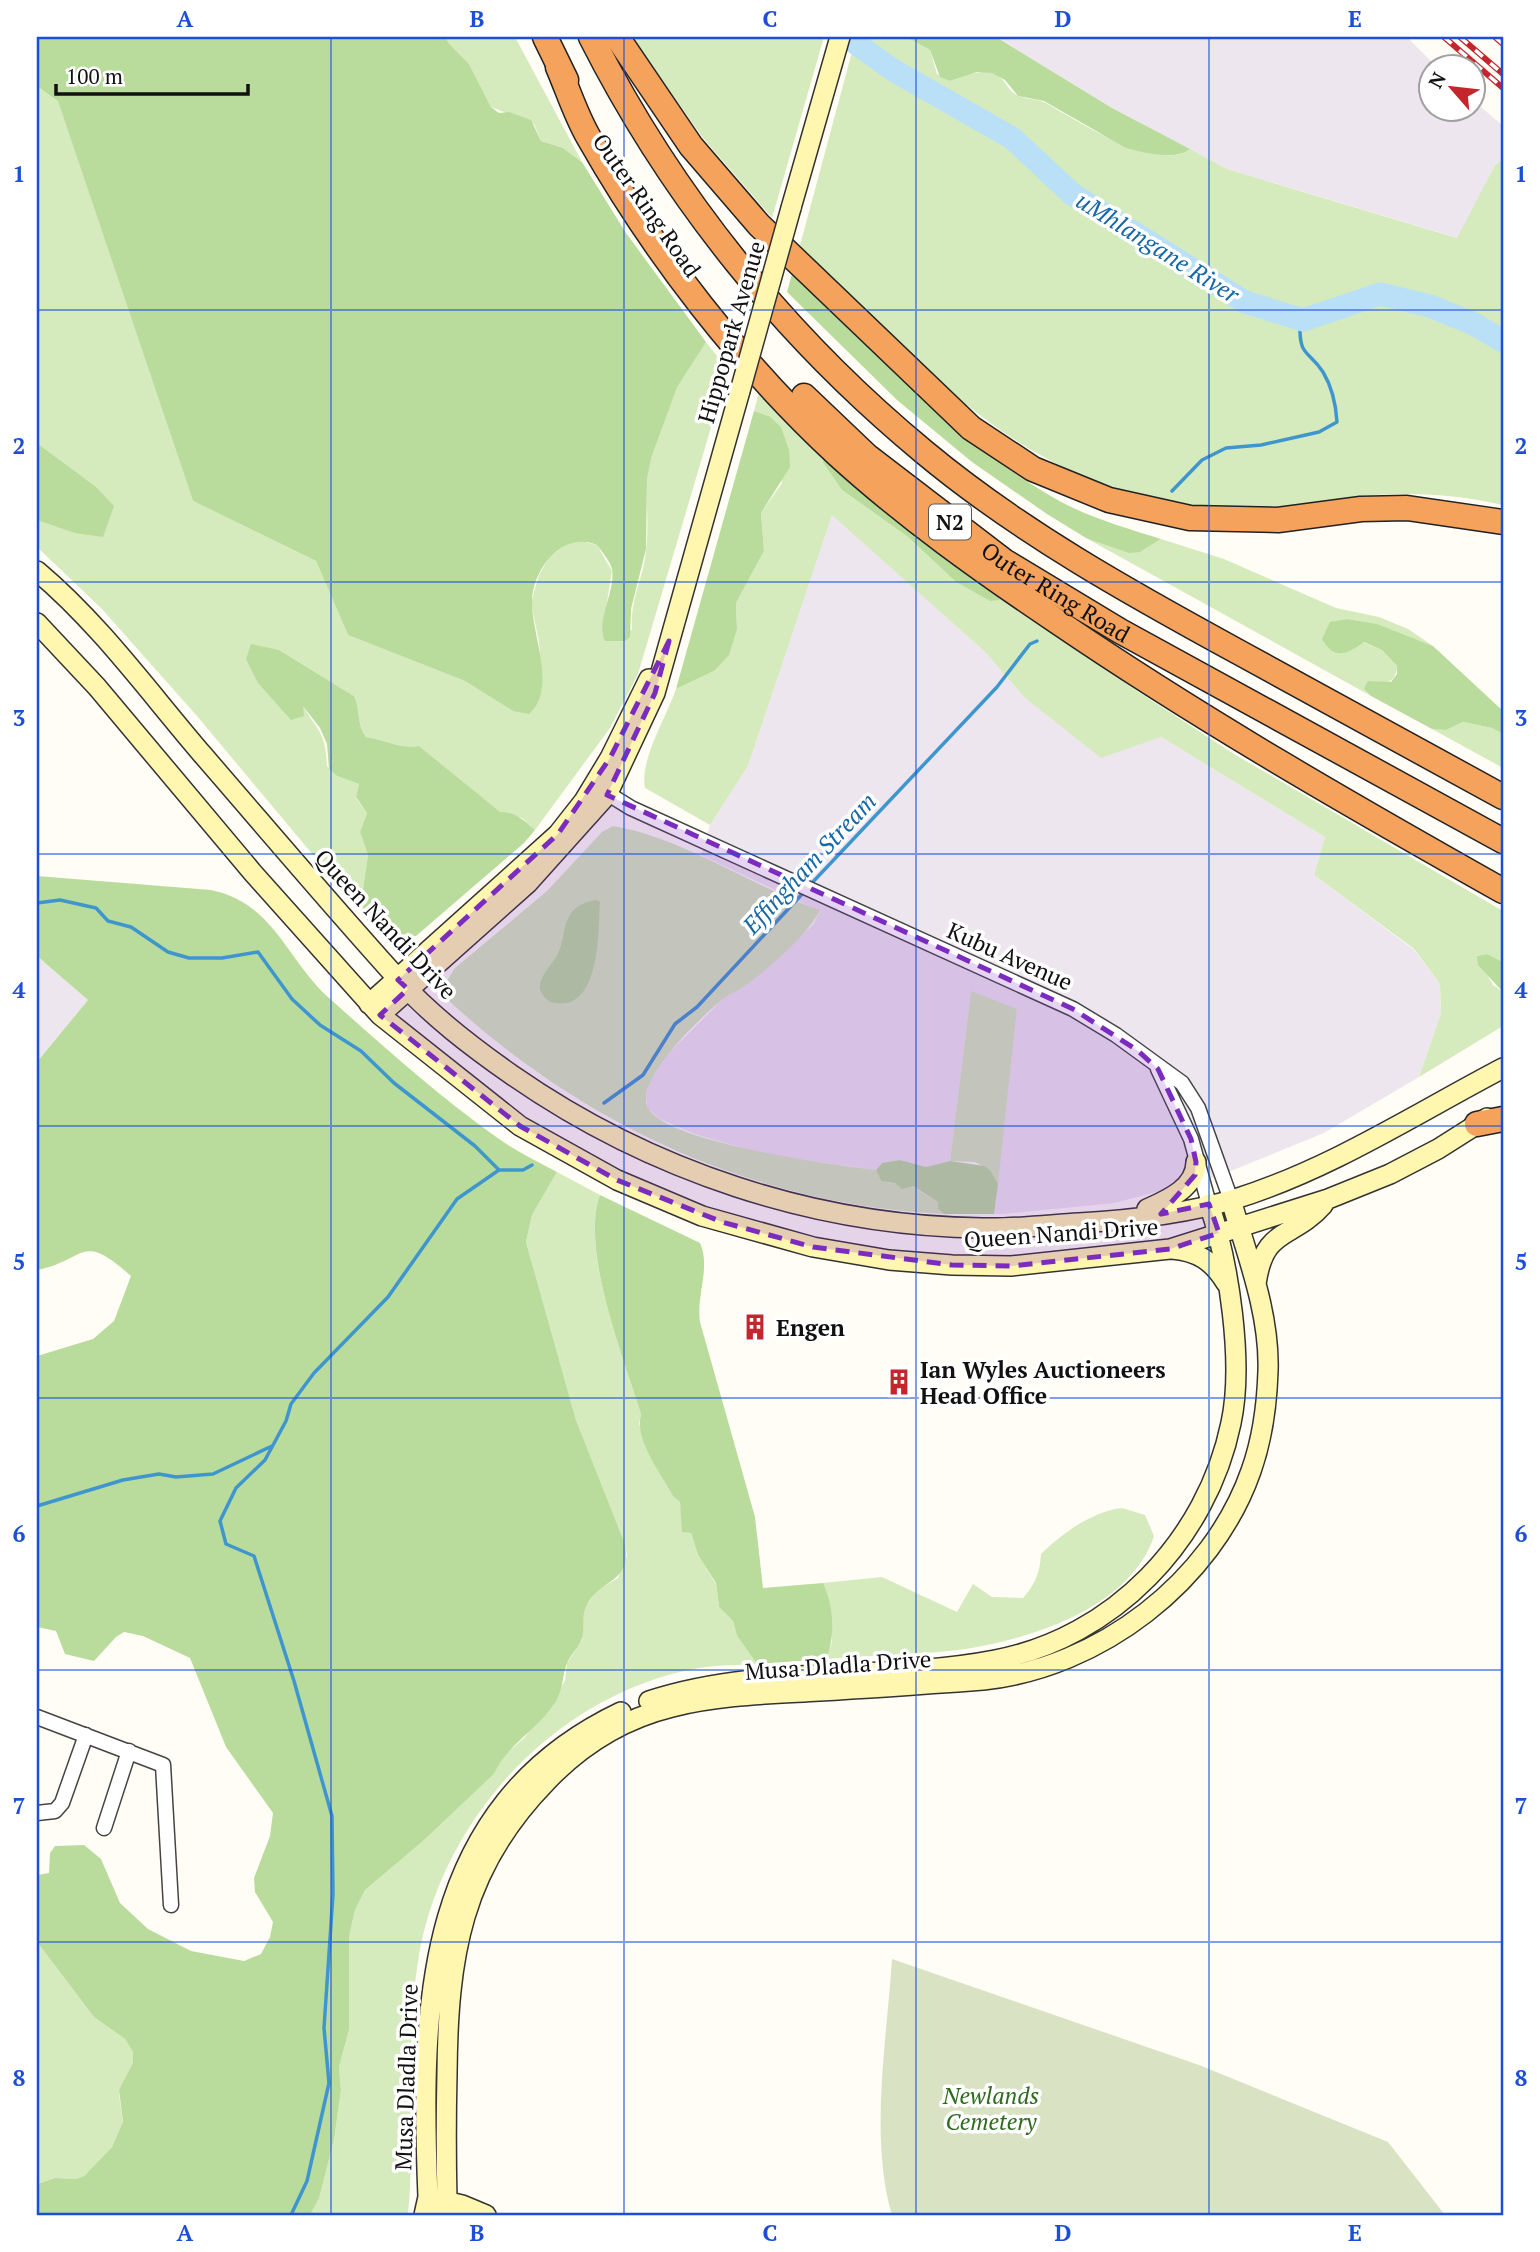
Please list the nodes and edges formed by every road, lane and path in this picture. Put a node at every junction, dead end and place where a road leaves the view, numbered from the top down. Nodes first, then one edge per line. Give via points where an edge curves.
1 (545, 37) edge
2 (592, 37) edge
3 (617, 37) edge
4 (840, 37) edge
5 (558, 67) junction
6 (1503, 522) edge
7 (37, 571) edge
8 (37, 624) edge
9 (601, 789) junction
10 (1503, 797) edge
11 (1503, 841) edge
12 (1503, 891) edge
13 (403, 985) junction
14 (375, 1010) junction
15 (1503, 1068) edge
16 (1158, 1069) junction
17 (1503, 1108) edge
18 (1503, 1119) edge
19 (1477, 1124) junction
20 (1196, 1162) junction
21 (1328, 1199) junction
22 (1231, 1200) junction
23 (1209, 1204) junction
24 (1121, 1222) junction
25 (1239, 1227) junction
26 (1219, 1233) junction
27 (1170, 1249) junction
28 (1255, 1286) junction
29 (1228, 1287) junction
30 (37, 1717) edge
31 (86, 1735) junction
32 (129, 1751) junction
33 (37, 1813) edge
34 (104, 1828) dead end
35 (171, 1905) dead end
36 (435, 2207) edge
37 (486, 2215) edge

1 - 5 highway, Outer Ring Road / N2
2 - 10 highway, Outer Ring Road / N2 via 643,132 726,250 802,338 926,453 1032,530 1142,599
3 - 6 highway via 691,146 759,225 971,428 1033,468 1109,500 1190,518 1278,520 1407,508
4 - 9 street, Hippopark Avenue, bridge via 650,706
5 - 11 highway, Outer Ring Road / N2 via 621,173 721,307 832,424 907,489 1054,593
5 - 12 highway via 587,136 667,259 737,348 838,454 927,529 1112,659 1211,724
7 - 13 street, Queen Nandi Drive via 95,626
8 - 14 street, Queen Nandi Drive via 97,687
9 - 13 street, Hippopark Avenue via 528,883
9 - 16 street, Kubu Avenue via 790,881 1073,1009 1116,1035
13 - 14 street, Hippopark Avenue
13 - 24 street, Queen Nandi Drive via 486,1056 577,1117 684,1169 728,1184 820,1210 897,1222 981,1228
14 - 27 street, Queen Nandi Drive via 493,1106 547,1143 652,1196 722,1222 813,1247 952,1265 1011,1266
15 - 22 street, Queen Nandi Drive via 1364,1146
16 - 20 street, Kubu Avenue via 1191,1139
16 - 22 street, Kubu Avenue via 1182,1083 1198,1108
17 - 19 street, Queen Nandi Drive
18 - 19 highway
19 - 21 street, Queen Nandi Drive via 1390,1174
20 - 23 street, Kubu Avenue
20 - 24 street via 1195,1175 1176,1194
21 - 25 street, Queen Nandi Drive
21 - 28 street via 1267,1247
22 - 23 street, Queen Nandi Drive
22 - 25 street, Musa Dladla Drive
23 - 24 street, Queen Nandi Drive
23 - 26 street, Musa Dladla Drive
25 - 26 street, Queen Nandi Drive
25 - 28 street, Musa Dladla Drive
26 - 27 street, Queen Nandi Drive
26 - 29 street, Musa Dladla Drive
27 - 29 street via 1206,1258
28 - 36 street, Musa Dladla Drive via 1267,1340 1268,1370 1265,1412 1251,1471 1208,1548 1135,1622 1108,1640 1007,1678 716,1698 670,1707 598,1738 529,1799 477,1879 453,1961
29 - 36 street, Musa Dladla Drive via 1233,1410 1213,1486 1185,1534 1122,1602 1082,1630 997,1660 746,1680 679,1691 592,1726 561,1746 530,1775 479,1840 447,1909 439,1943 428,2080
30 - 31 street
31 - 32 street
31 - 33 street via 62,1803 55,1811
32 - 34 street
32 - 35 street via 164,1768
36 - 37 street

